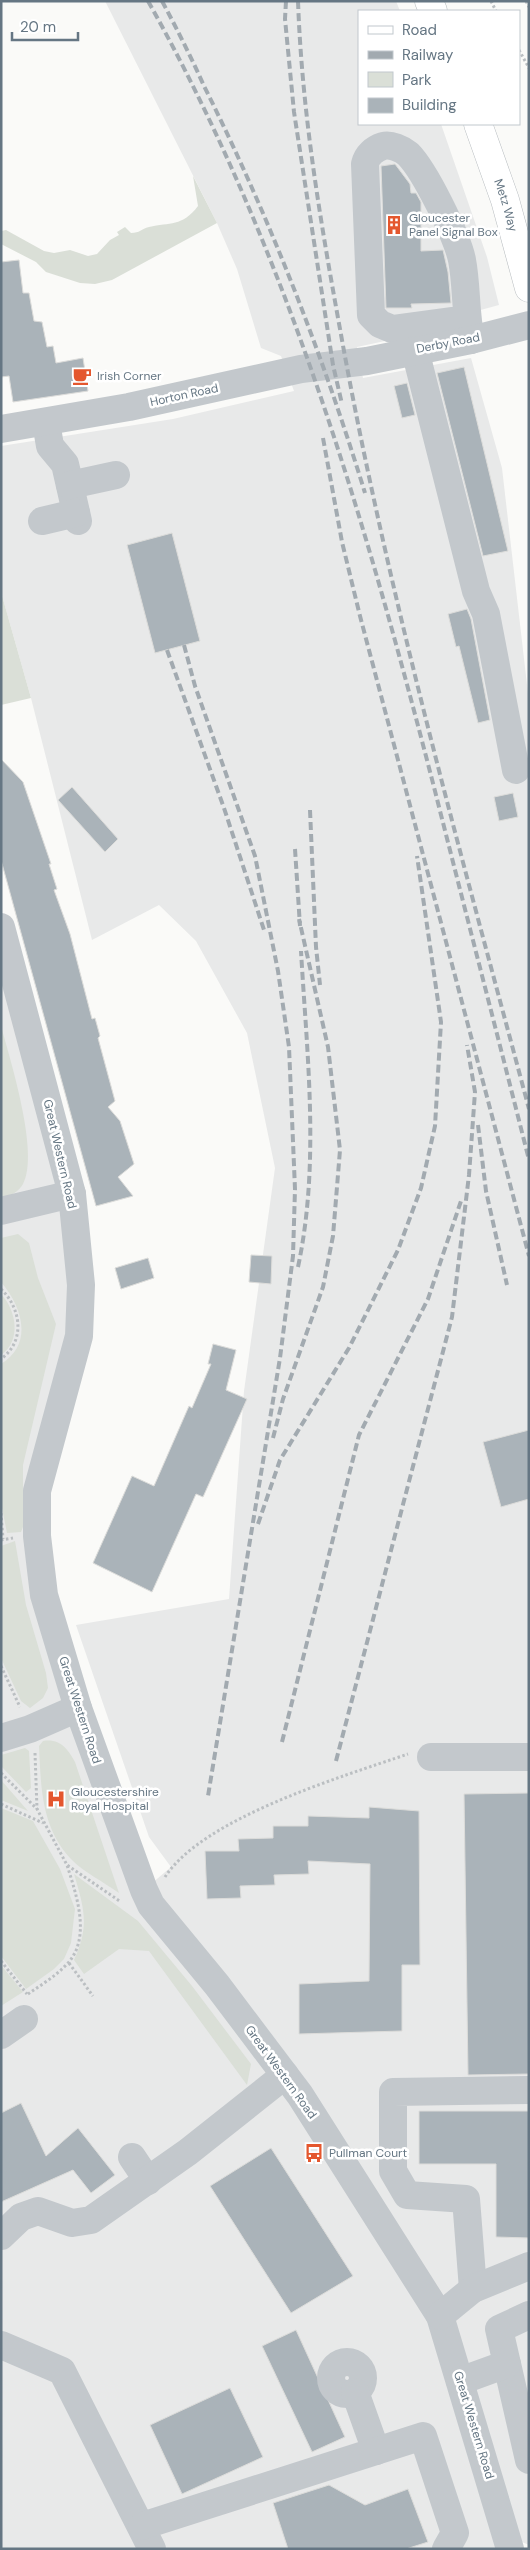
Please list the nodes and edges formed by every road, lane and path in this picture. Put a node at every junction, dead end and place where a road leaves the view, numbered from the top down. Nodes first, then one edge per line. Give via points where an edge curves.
1 (526, 1) edge
2 (529, 8) edge
3 (520, 52) edge
4 (529, 68) edge
5 (478, 125) edge
6 (529, 288) edge
7 (529, 325) edge
8 (468, 329) junction
9 (415, 350) junction
10 (367, 360) joint
11 (46, 422) junction
12 (1, 429) edge
13 (116, 475) dead end
14 (70, 485) junction
15 (42, 521) dead end
16 (516, 770) dead end
17 (1, 927) edge
18 (72, 1194) junction
19 (1, 1211) edge
20 (1, 1289) edge
21 (1, 1358) edge
22 (1, 1513) edge
23 (3, 1539) dead end
24 (1, 1666) edge
25 (78, 1708) junction
26 (30, 1729) junction
27 (1, 1738) edge
28 (422, 1754) joint
29 (529, 1757) edge
30 (1, 1773) edge
31 (1, 1804) edge
32 (37, 1810) junction
33 (43, 1823) junction
34 (67, 1865) junction
35 (150, 1903) junction
36 (1, 1962) edge
37 (69, 1963) junction
38 (93, 1996) dead end
39 (24, 2004) junction
40 (1, 2035) edge
41 (285, 2075) junction
42 (529, 2090) edge
43 (132, 2156) dead end
44 (148, 2181) junction
45 (1, 2236) edge
46 (529, 2266) edge
47 (473, 2289) junction
48 (529, 2315) edge
49 (440, 2316) junction
50 (1, 2345) edge
51 (507, 2364) junction
52 (460, 2381) junction
53 (355, 2392) dead end
54 (376, 2451) junction
55 (529, 2460) edge
56 (147, 2537) edge
57 (516, 2538) edge
58 (446, 2549) edge

1 - 2 path
3 - 4 path
5 - 6 main road, Metz Way
7 - 8 street, Derby Road
8 - 8 street via 459,247 440,208 406,153 387,145 379,148 365,164 371,315 392,329
8 - 9 street, Derby Road
9 - 10 street, Derby Road
9 - 16 street via 476,591 486,614
10 - 11 street, Horton Road via 301,369
11 - 12 street, Horton Road
11 - 14 street via 50,446 66,464
13 - 14 street
14 - 15 street via 77,517
17 - 18 street, Great Western Road
18 - 19 street
18 - 25 street, Great Western Road via 81,1285 79,1336 37,1491 36,1536 44,1595
20 - 21 path via 10,1297 18,1326 17,1341 11,1352
22 - 23 path
24 - 26 path
25 - 26 street
25 - 35 street, Great Western Road
26 - 27 street
26 - 32 path via 34,1742
28 - 29 street
28 - 35 path via 281,1800 209,1836 171,1867
30 - 32 path
31 - 33 path
32 - 33 path
33 - 34 path
34 - 35 path via 123,1903
34 - 37 path via 81,1911 78,1945
35 - 41 street, Great Western Road
36 - 39 path
37 - 38 path
37 - 39 path
39 - 40 street
41 - 44 street
41 - 49 street, Great Western Road
42 - 47 street via 393,2092 393,2171 407,2195 466,2199
43 - 44 street
44 - 45 street via 91,2220 72,2223 38,2212 21,2217
46 - 47 street
47 - 49 street
48 - 51 street via 499,2329
49 - 52 street, Great Western Road
50 - 56 street via 62,2372
51 - 52 street
51 - 55 street
52 - 57 street, Great Western Road
53 - 54 street
54 - 56 street
54 - 58 street via 423,2436 454,2533

